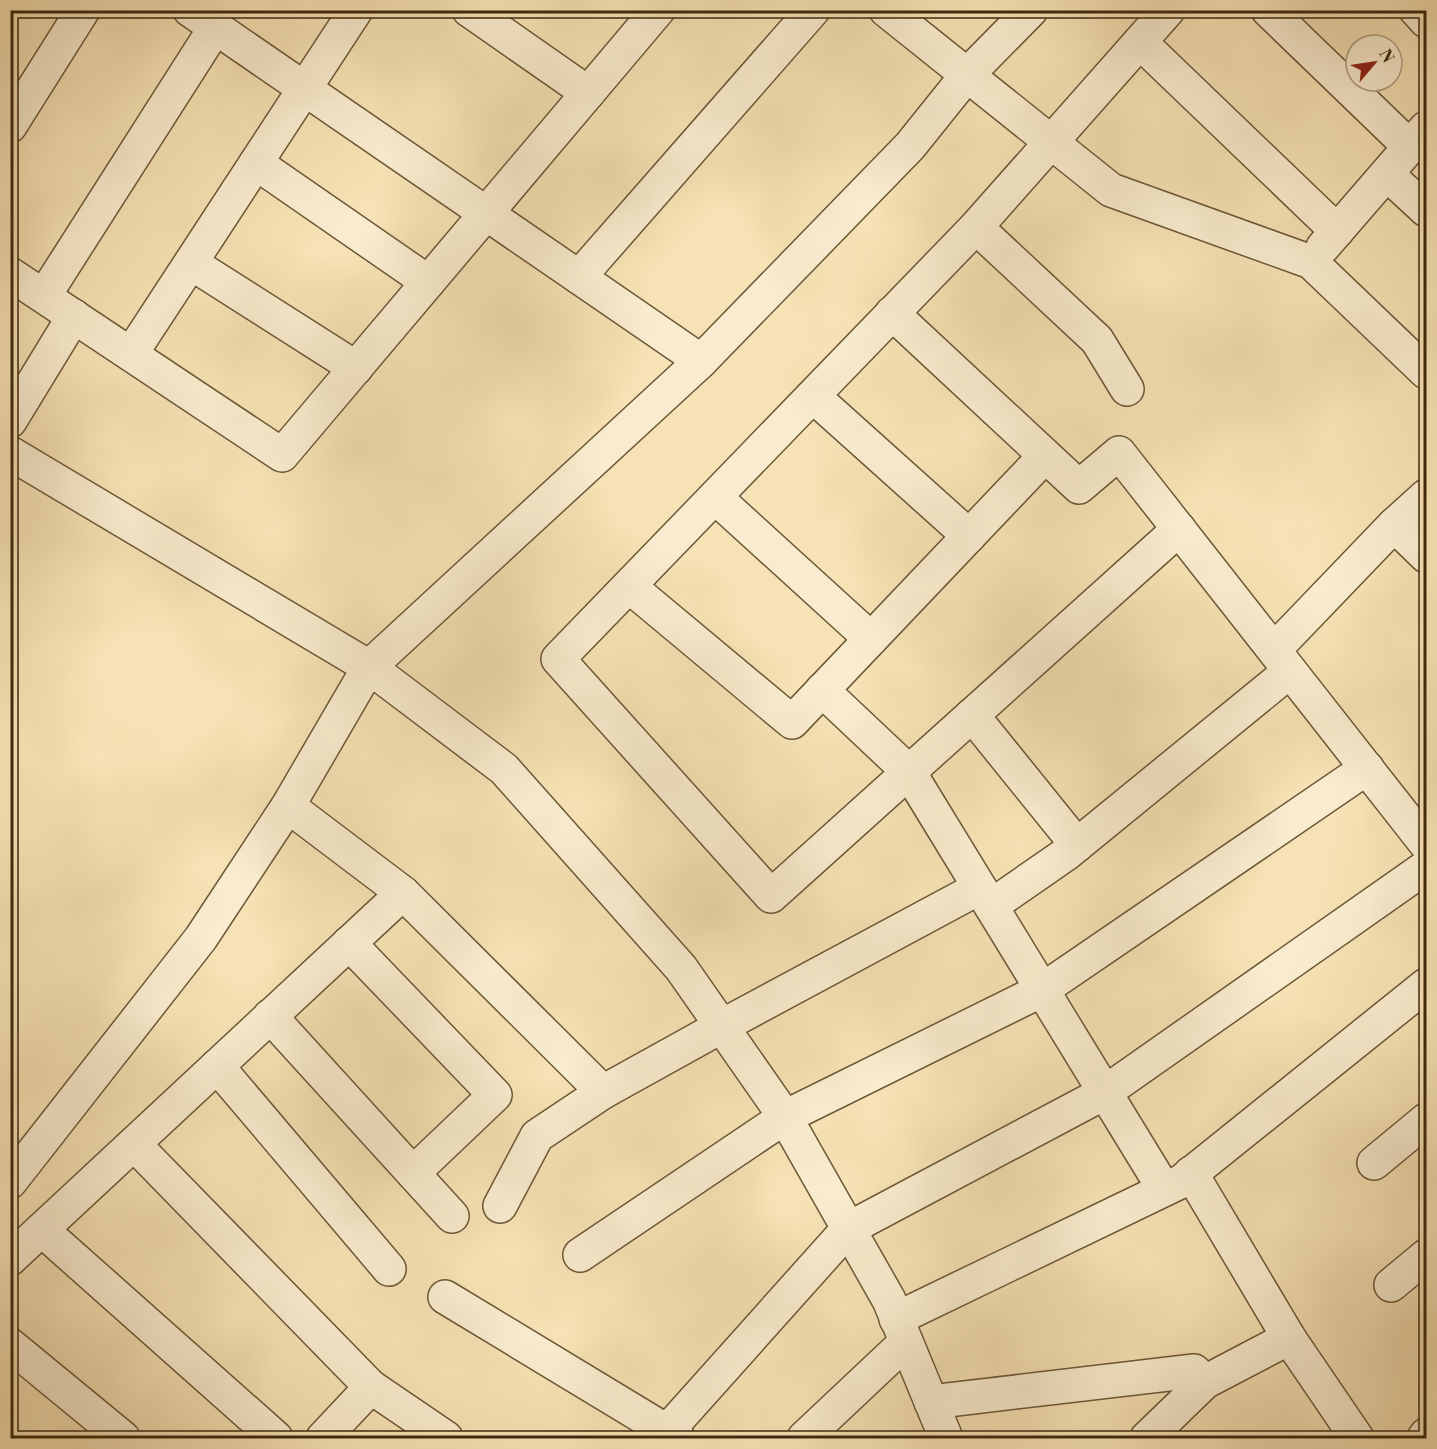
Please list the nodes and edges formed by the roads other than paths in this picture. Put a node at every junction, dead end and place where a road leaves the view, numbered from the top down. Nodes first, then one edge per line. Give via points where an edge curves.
1 (83, 10) edge
2 (356, 10) edge
3 (469, 10) edge
4 (658, 10) edge
5 (813, 10) edge
6 (886, 10) edge
7 (1031, 10) edge
8 (1168, 10) edge
9 (1268, 10) edge
10 (1416, 10) edge
11 (202, 19) edge
12 (1426, 21) edge
13 (1140, 42) junction
14 (967, 75) junction
15 (305, 89) junction
16 (588, 93) junction
17 (10, 126) edge
18 (1418, 137) edge
19 (1050, 142) junction
20 (256, 163) junction
21 (1387, 174) junction
22 (1426, 210) edge
23 (486, 214) junction
24 (976, 227) junction
25 (1337, 231) junction
26 (1311, 262) junction
27 (191, 263) junction
28 (10, 274) edge
29 (579, 277) junction
30 (428, 282) junction
31 (44, 296) junction
32 (892, 313) junction
33 (74, 316) junction
34 (131, 354) junction
35 (701, 361) junction
36 (356, 368) junction
37 (1426, 372) edge
38 (1127, 389) dead end
39 (813, 396) junction
40 (10, 421) edge
41 (10, 453) edge
42 (1045, 456) junction
43 (1426, 496) edge
44 (715, 497) junction
45 (1394, 525) junction
46 (1179, 529) junction
47 (969, 536) junction
48 (1426, 556) edge
49 (629, 586) junction
50 (871, 639) junction
51 (1282, 661) junction
52 (369, 667) junction
53 (822, 690) junction
54 (972, 715) junction
55 (1367, 768) junction
56 (909, 772) junction
57 (288, 806) junction
58 (1426, 844) edge
59 (1077, 845) junction
60 (1426, 867) edge
61 (403, 892) junction
62 (985, 897) junction
63 (349, 944) junction
64 (1426, 985) edge
65 (1042, 990) junction
66 (270, 1016) junction
67 (722, 1026) junction
68 (217, 1066) junction
69 (603, 1092) junction
70 (1104, 1092) junction
71 (785, 1117) junction
72 (1426, 1120) edge
73 (134, 1144) junction
74 (1374, 1163) dead end
75 (413, 1173) junction
76 (1191, 1173) junction
77 (10, 1182) edge
78 (1164, 1189) junction
79 (500, 1206) dead end
80 (452, 1216) dead end
81 (848, 1229) junction
82 (42, 1230) junction
83 (580, 1255) dead end
84 (1426, 1256) edge
85 (10, 1259) edge
86 (389, 1269) dead end
87 (1391, 1285) dead end
88 (445, 1297) dead end
89 (901, 1330) junction
90 (1289, 1338) junction
91 (10, 1345) edge
92 (1205, 1382) junction
93 (371, 1387) junction
94 (931, 1402) junction
95 (1426, 1435) edge
96 (669, 1436) edge
97 (123, 1438) edge
98 (276, 1438) edge
99 (323, 1438) edge
100 (446, 1438) edge
101 (804, 1438) edge
102 (946, 1438) edge
103 (1147, 1438) edge
104 (1357, 1438) edge
105 (1424, 1438) edge

1 - 17 street
2 - 15 street
3 - 16 street
4 - 16 street
5 - 29 street
6 - 14 street
7 - 14 street
8 - 13 street
9 - 18 street
10 - 12 street
11 - 15 street
11 - 31 street
13 - 19 street
13 - 25 street
14 - 19 street
14 - 35 street via 909,146
15 - 20 street
15 - 23 street
16 - 23 street
18 - 21 street
19 - 24 street
19 - 26 street via 1111,190
20 - 27 street
20 - 30 street
21 - 22 street
21 - 25 street
23 - 29 street
23 - 30 street
24 - 32 street
24 - 38 street via 1097,340
25 - 26 street
26 - 37 street
27 - 34 street
27 - 36 street
28 - 31 street
29 - 35 street
30 - 36 street
31 - 33 street
32 - 39 street
32 - 42 street
33 - 34 street
33 - 40 street
34 - 36 street via 282,455
35 - 52 street
39 - 44 street
39 - 47 street
41 - 52 street
42 - 46 street via 1079,487 1119,453
42 - 47 street
43 - 45 street
44 - 49 street
44 - 50 street
45 - 48 street
45 - 51 street
46 - 51 street
46 - 54 street
47 - 50 street
49 - 53 street via 792,722
49 - 56 street via 558,659 771,896
50 - 53 street
51 - 55 street
51 - 59 street
52 - 57 street
52 - 67 street via 504,769 681,968
53 - 56 street
54 - 56 street
54 - 59 street
55 - 58 street
55 - 65 street
56 - 62 street
57 - 61 street
57 - 77 street via 201,938
59 - 62 street
60 - 70 street
61 - 63 street
61 - 69 street
62 - 65 street
62 - 67 street
63 - 66 street
63 - 75 street via 495,1095
64 - 76 street
65 - 70 street
65 - 71 street
66 - 68 street
66 - 75 street
67 - 69 street
67 - 71 street
68 - 73 street
68 - 86 street
69 - 79 street via 537,1136
70 - 78 street
70 - 81 street
71 - 81 street
71 - 83 street
72 - 74 street
73 - 82 street
73 - 93 street
75 - 80 street
76 - 78 street
76 - 90 street
78 - 89 street
81 - 89 street via 889,1300
81 - 96 street
82 - 85 street
82 - 98 street
84 - 87 street
88 - 96 street
89 - 94 street
89 - 101 street
90 - 92 street
90 - 104 street
91 - 97 street
92 - 94 street via 1194,1371
92 - 103 street
93 - 99 street
93 - 100 street
94 - 102 street
95 - 105 street

